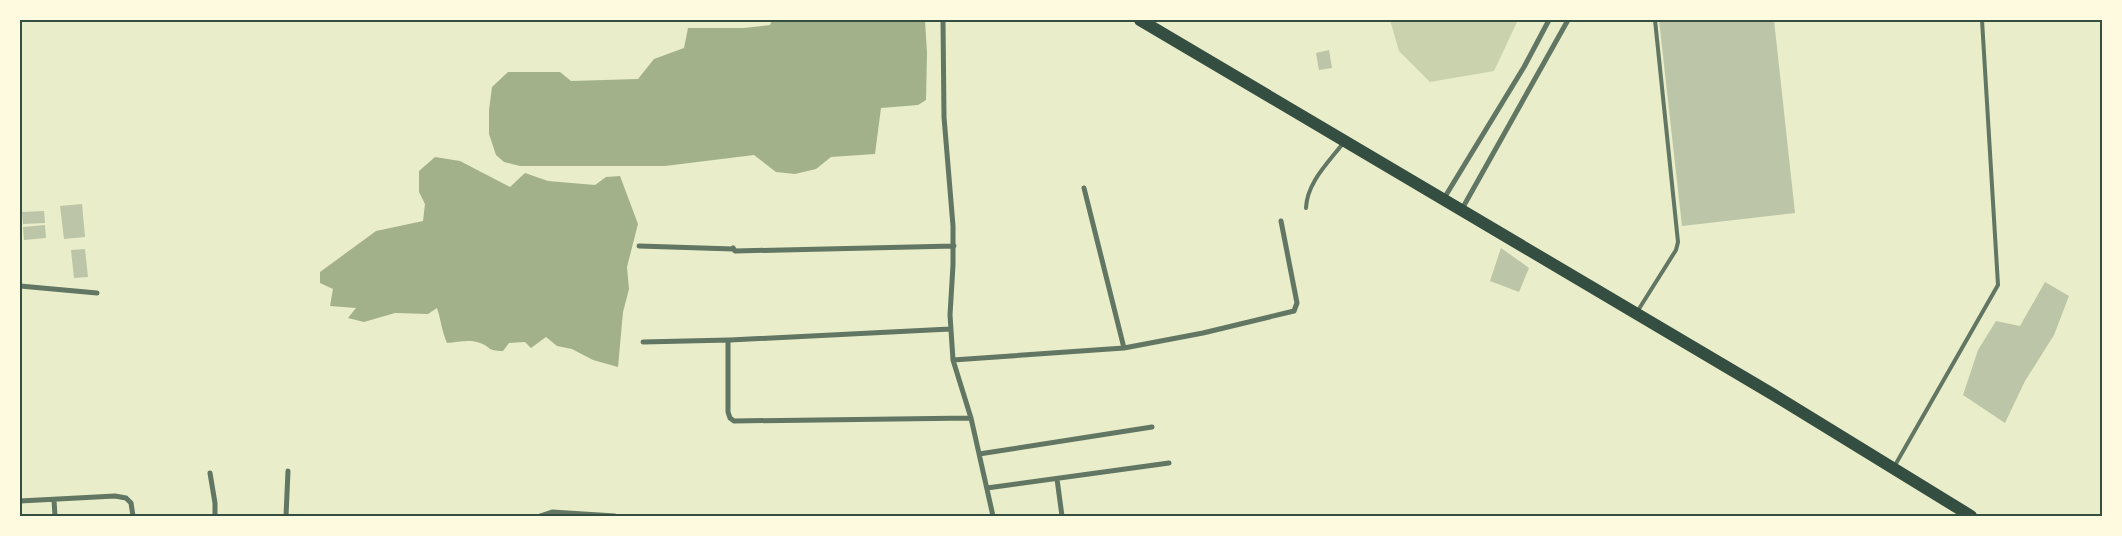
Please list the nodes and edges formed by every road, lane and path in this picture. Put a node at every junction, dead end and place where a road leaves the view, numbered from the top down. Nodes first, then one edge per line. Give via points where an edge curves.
1 (943, 20) edge
2 (1140, 20) edge
3 (1549, 20) edge
4 (1568, 20) edge
5 (1655, 20) edge
6 (1982, 20) edge
7 (1344, 142) junction
8 (1084, 188) dead end
9 (1443, 200) junction
10 (1306, 208) dead end
11 (1461, 211) junction
12 (1281, 220) dead end
13 (640, 246) dead end
14 (954, 246) junction
15 (20, 286) edge
16 (97, 294) dead end
17 (1636, 314) junction
18 (950, 329) junction
19 (729, 340) junction
20 (643, 342) dead end
21 (1124, 348) junction
22 (953, 360) junction
23 (971, 418) junction
24 (1152, 427) dead end
25 (979, 454) junction
26 (1169, 463) dead end
27 (1893, 469) junction
28 (288, 471) dead end
29 (210, 473) dead end
30 (1057, 479) junction
31 (987, 488) junction
32 (54, 500) junction
33 (20, 501) edge
34 (603, 515) edge
35 (55, 516) edge
36 (132, 516) edge
37 (215, 516) edge
38 (286, 516) edge
39 (540, 516) edge
40 (616, 516) edge
41 (993, 516) edge
42 (1062, 516) edge
43 (1971, 516) edge

1 - 14 street via 944,117
2 - 7 main road
3 - 9 street
4 - 11 street
5 - 17 lane via 1678,242
6 - 27 lane via 1998,285
7 - 9 main road
7 - 10 lane via 1311,186
8 - 21 street
9 - 11 main road
11 - 17 main road
12 - 21 street via 1297,303 1294,311
13 - 14 street via 839,250
14 - 18 street
15 - 16 street
17 - 27 main road
18 - 19 street
18 - 22 street
19 - 20 street
19 - 23 street via 728,412 734,421
21 - 22 street
22 - 23 street
23 - 25 street
24 - 25 street
25 - 31 street
26 - 30 street
27 - 43 main road
28 - 38 street
29 - 37 street
30 - 31 street
30 - 42 street
31 - 41 street
32 - 33 street
32 - 35 street
32 - 36 street via 126,498 131,503
34 - 39 street via 552,512
34 - 40 street

